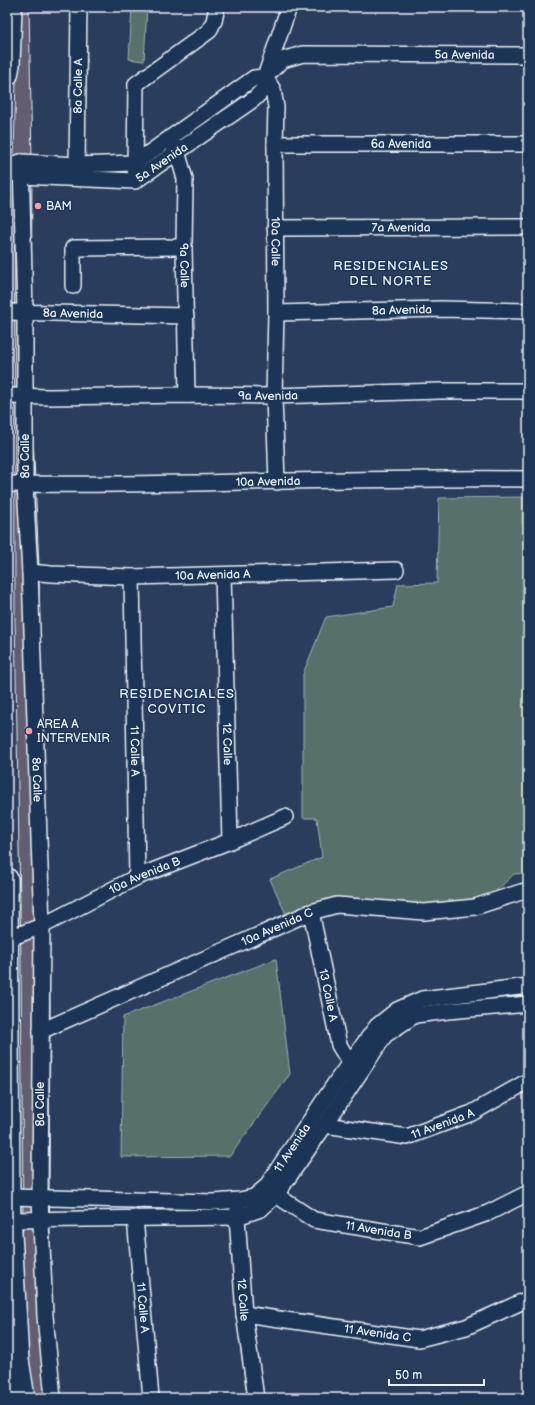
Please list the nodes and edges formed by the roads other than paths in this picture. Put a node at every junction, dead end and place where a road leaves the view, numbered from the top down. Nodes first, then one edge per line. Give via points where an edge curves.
1 (11, 7) edge
2 (78, 7) edge
3 (217, 7) edge
4 (288, 7) edge
5 (528, 55) edge
6 (7, 75) edge
7 (265, 77) junction
8 (275, 144) junction
9 (528, 144) edge
10 (173, 145) junction
11 (135, 163) junction
12 (77, 165) junction
13 (7, 168) edge
14 (16, 170) edge
15 (135, 181) junction
16 (528, 227) edge
17 (275, 228) junction
18 (184, 247) junction
19 (73, 286) dead end
20 (528, 310) edge
21 (7, 312) edge
22 (25, 312) junction
23 (276, 313) junction
24 (186, 316) junction
25 (528, 391) edge
26 (187, 395) junction
27 (7, 396) edge
28 (25, 396) junction
29 (274, 396) junction
30 (528, 479) edge
31 (277, 482) junction
32 (7, 484) edge
33 (26, 485) junction
34 (396, 570) dead end
35 (30, 572) junction
36 (223, 575) junction
37 (132, 577) junction
38 (285, 817) dead end
39 (230, 841) junction
40 (137, 877) junction
41 (7, 879) edge
42 (7, 885) edge
43 (528, 891) edge
44 (311, 912) junction
45 (42, 926) junction
46 (7, 939) edge
47 (528, 986) edge
48 (7, 987) edge
49 (528, 1004) edge
50 (41, 1031) junction
51 (355, 1067) junction
52 (528, 1081) edge
53 (325, 1125) junction
54 (528, 1193) edge
55 (276, 1195) junction
56 (9, 1197) junction
57 (40, 1198) junction
58 (240, 1200) junction
59 (237, 1217) junction
60 (135, 1218) junction
61 (41, 1219) junction
62 (11, 1220) junction
63 (528, 1298) edge
64 (244, 1314) junction
65 (13, 1362) edge
66 (24, 1398) edge
67 (53, 1398) edge
68 (151, 1398) edge
69 (256, 1398) edge

1 - 6 street
2 - 12 street, 8a Calle A
3 - 11 street via 209,31 136,84
4 - 7 street
5 - 7 street, 5a Avenida via 303,54 282,60
7 - 8 street, 10a Calle via 272,90 276,108
7 - 10 street, 5a Avenida via 254,78
8 - 9 street, 6a Avenida
8 - 17 street, 10a Calle
10 - 11 street, 5a Avenida
10 - 15 street, 5a Avenida
10 - 18 street, 9a Calle via 186,179
11 - 12 street, 5a Avenida
11 - 15 street
12 - 14 street, 5a Avenida
13 - 14 street, 5a Avenida
14 - 15 street, 5a Avenida
14 - 22 street, 8a Calle
16 - 17 street, 7a Avenida
17 - 23 street, 10a Calle
18 - 19 street via 73,248
18 - 24 street, 9a Calle
20 - 23 street, 8a Avenida via 441,309
21 - 22 street, 8a Avenida
22 - 24 street, 8a Avenida
22 - 28 street, 8a Calle
23 - 29 street, 10a Calle
24 - 26 street, 9a Calle
25 - 29 street, 9a Avenida
26 - 28 street, 9a Avenida
26 - 29 street, 9a Avenida
27 - 28 street, 9a Avenida
28 - 33 street, 8a Calle
29 - 31 street, 10a Calle
30 - 31 street, 10a Avenida via 442,478
31 - 33 street, 10a Avenida
32 - 33 street, 10a Avenida
33 - 35 street, 8a Calle
34 - 36 street, 10a Avenida A
35 - 37 street, 10a Avenida A
35 - 45 street, 8a Calle
36 - 37 street, 10a Avenida A
36 - 39 street, 12 Calle
37 - 40 street, 11 Calle A
38 - 39 street, 10a Avenida B
39 - 40 street, 10a Avenida B
40 - 45 street, 10a Avenida B
41 - 42 street
42 - 46 street
43 - 44 street, 10a Avenida C via 475,907 424,912 336,905
44 - 50 street, 10a Avenida C
44 - 51 street, 13 Calle A via 339,1045
45 - 46 street, 10a Avenida B
45 - 50 street, 8a Calle
46 - 48 street
47 - 51 street, 11 Avenida via 422,999 397,1010 377,1026
48 - 56 street
49 - 51 street, 11 Avenida via 415,1015 385,1035
50 - 57 street, 8a Calle
51 - 53 street, 11 Avenida
51 - 58 street, 11 Avenida via 266,1187 254,1197
52 - 53 street, 11 Avenida A via 472,1113 407,1137
53 - 55 street, 11 Avenida
54 - 55 street, 11 Avenida B via 488,1213 420,1237 314,1220
55 - 59 street, 11 Avenida via 261,1209
56 - 57 street, 11 Avenida
56 - 62 street
57 - 58 street, 11 Avenida via 214,1202
57 - 61 street, 8a Calle
58 - 59 street, 12 Calle
59 - 60 street, 11 Avenida
59 - 64 street, 12 Calle
60 - 61 street, 11 Avenida
60 - 68 street, 11 Calle A
61 - 62 street, 11 Avenida
61 - 67 street, 8a Calle via 45,1316
62 - 65 street
63 - 64 street, 11 Avenida C via 466,1327 419,1339
64 - 69 street, 12 Calle
65 - 66 street

